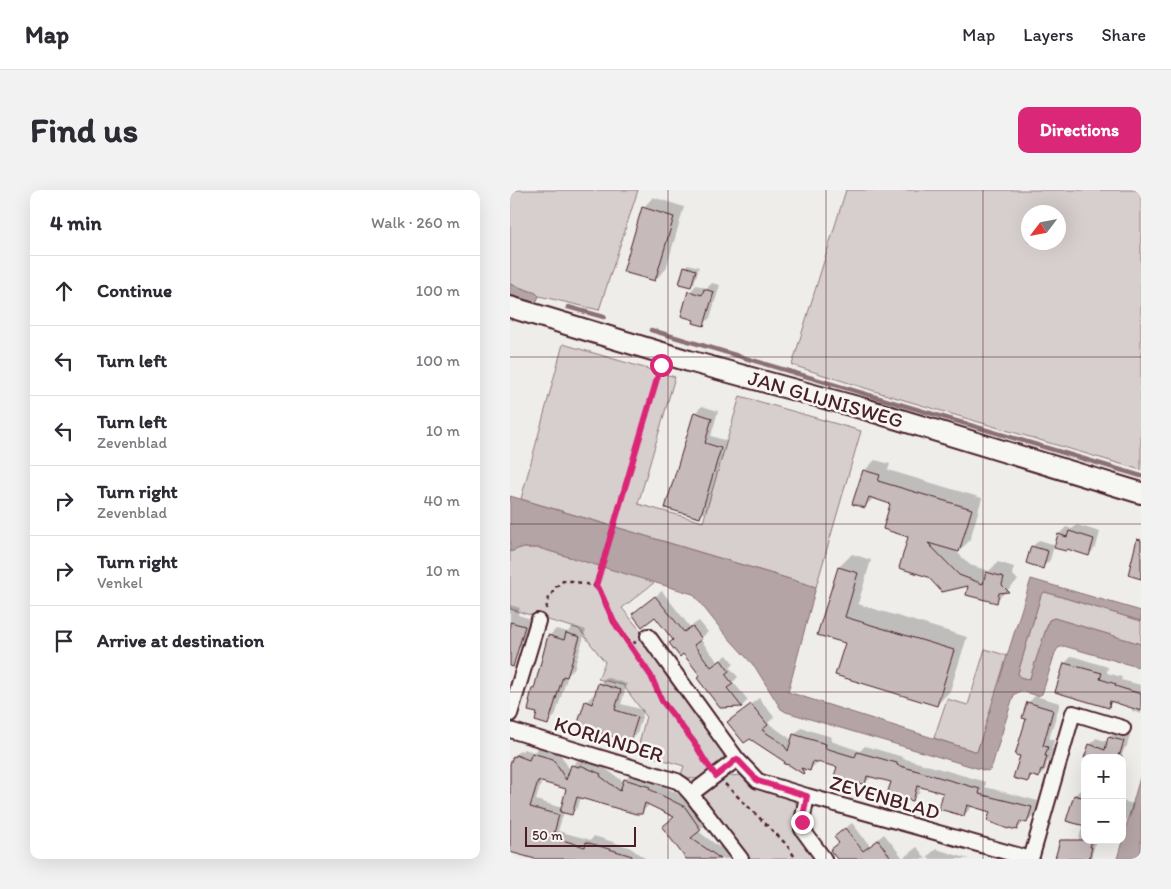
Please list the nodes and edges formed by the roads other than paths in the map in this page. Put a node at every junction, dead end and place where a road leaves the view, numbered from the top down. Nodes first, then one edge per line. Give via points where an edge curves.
1 (510, 308) edge
2 (1141, 493) edge
3 (538, 621) road end
4 (648, 636) dead end
5 (510, 714) edge
6 (1123, 728) dead end
7 (510, 730) edge
8 (737, 759) junction
9 (691, 794) junction
10 (807, 796) junction
11 (741, 859) edge
12 (824, 859) edge
13 (1031, 859) edge

1 - 2 street, JAN GLIJNISWEG via 868,410
3 - 5 street
4 - 8 street, ZEVENBLAD
6 - 13 street via 1073,712
7 - 9 street, KORIANDER via 676,781
8 - 9 street
8 - 10 street, ZEVENBLAD via 758,781
9 - 11 street, KORIANDER
10 - 12 street via 802,830
10 - 13 street, ZEVENBLAD

